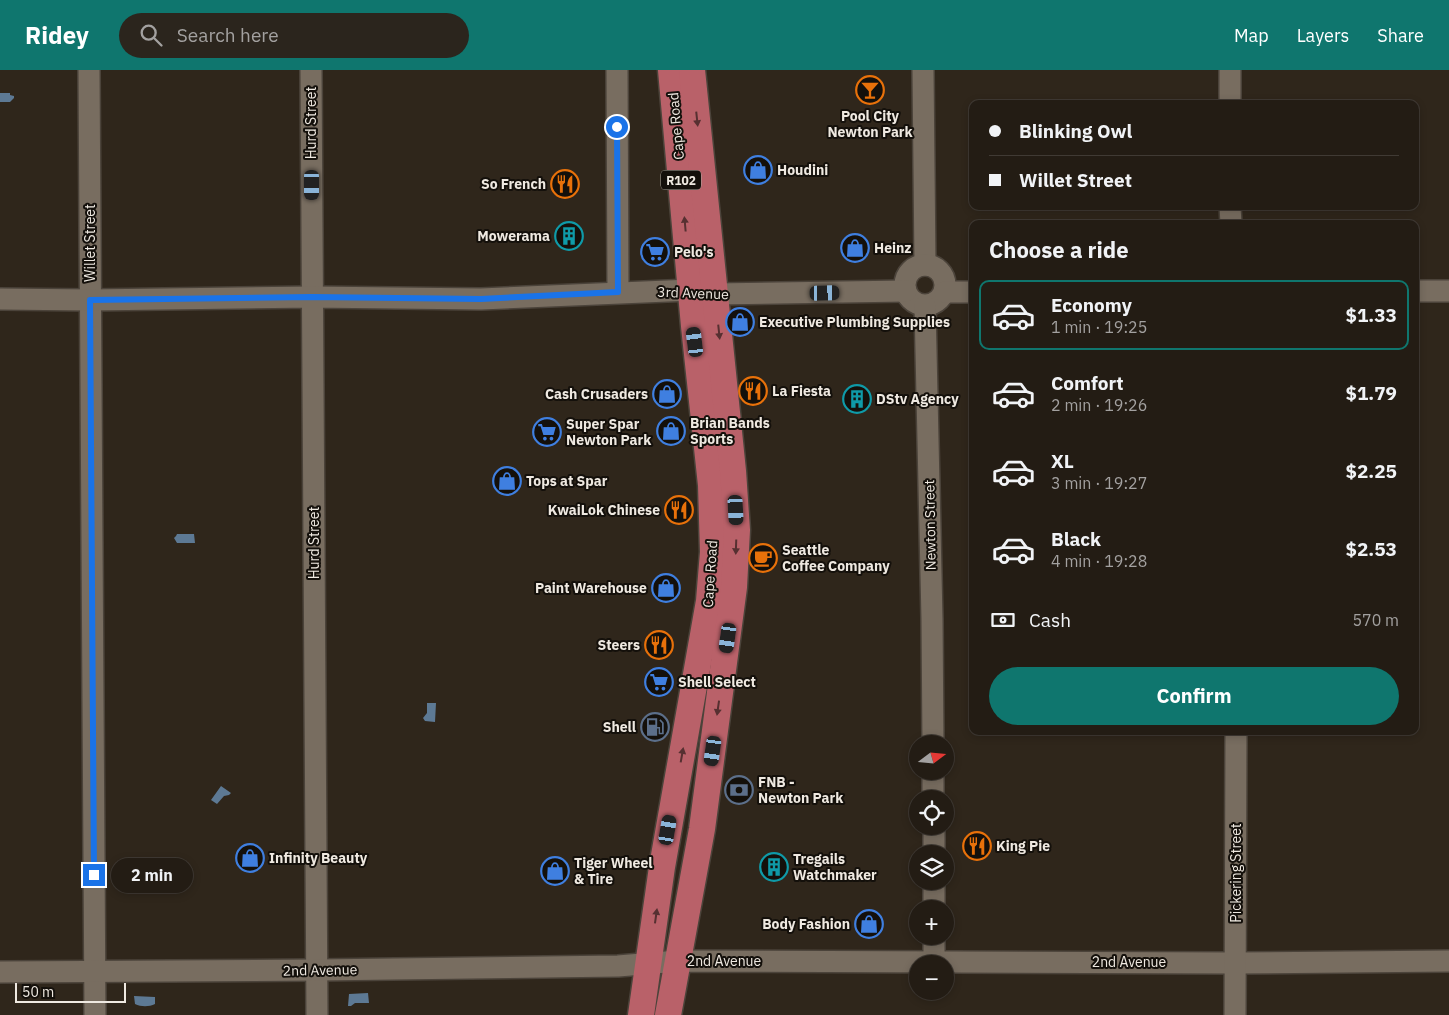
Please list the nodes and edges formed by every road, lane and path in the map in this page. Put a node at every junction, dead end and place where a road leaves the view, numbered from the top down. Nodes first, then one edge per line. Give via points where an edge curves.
1 (89, 70) edge
2 (311, 70) edge
3 (617, 70) edge
4 (672, 70) edge
5 (692, 70) edge
6 (923, 70) edge
7 (1230, 70) edge
8 (1230, 100) edge
9 (925, 265) junction
10 (906, 291) junction
11 (1419, 291) edge
12 (1449, 291) edge
13 (618, 292) junction
14 (703, 292) junction
15 (945, 292) junction
16 (969, 292) edge
17 (312, 297) junction
18 (0, 300) edge
19 (90, 300) junction
20 (925, 306) junction
21 (933, 735) edge
22 (1236, 735) edge
23 (678, 961) junction
24 (909, 961) edge
25 (954, 961) edge
26 (1449, 961) edge
27 (1236, 963) junction
28 (648, 964) junction
29 (317, 970) junction
30 (95, 971) junction
31 (0, 972) edge
32 (95, 1015) edge
33 (317, 1015) edge
34 (641, 1015) edge
35 (668, 1015) edge
36 (1235, 1015) edge

1 - 19 street, Willet Street
2 - 17 street, Hurd Street
3 - 13 street
14 -> 4 main road, Cape Road / R102
5 -> 14 main road, Cape Road / R102
6 - 9 street
7 - 8 street
9 - 10 street via 909,273
9 - 15 street via 942,273 946,282
10 - 14 street, 3rd Avenue
10 - 20 street via 917,304
11 - 12 street
13 - 14 street, 3rd Avenue
13 - 17 street, 3rd Avenue via 481,299
14 -> 23 main road, Cape Road / R102 via 733,472 734,587 702,829
28 -> 14 main road, Cape Road / R102 via 709,602 713,552
15 - 16 street
15 - 20 street via 937,302
17 - 19 street, 3rd Avenue
17 - 29 street, Hurd Street
18 - 19 street, 3rd Avenue
19 - 30 street, Willet Street
20 - 21 street, Newton Street
22 - 27 street, Pickering Street
23 - 24 street, 2nd Avenue
23 - 28 street, 2nd Avenue
23 - 35 main road, Cape Road / R102
25 - 27 street, 2nd Avenue
26 - 27 street, 2nd Avenue
27 - 36 street, Pickering Street
28 - 29 street, 2nd Avenue
28 - 34 main road, Cape Road / R102
29 - 30 street, 2nd Avenue
29 - 33 street, Hurd Street
30 - 31 street, 2nd Avenue
30 - 32 street, Willet Street

